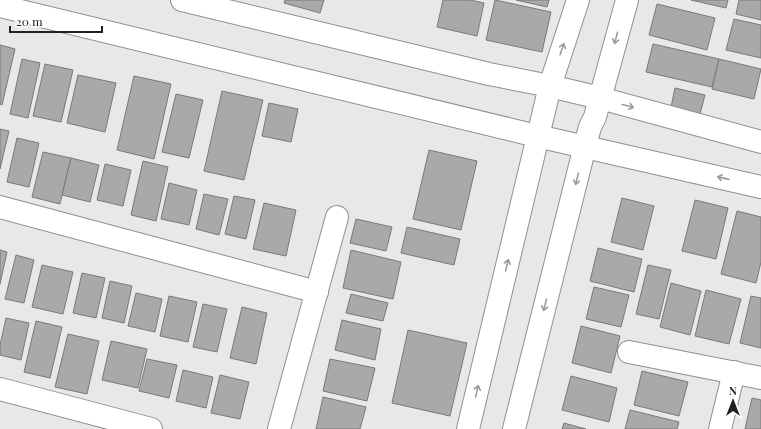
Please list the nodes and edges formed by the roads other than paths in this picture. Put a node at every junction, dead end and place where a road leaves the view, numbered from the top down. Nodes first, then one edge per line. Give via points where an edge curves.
1 (182, 0) edge
2 (578, 0) edge
3 (626, 0) edge
4 (0, 6) edge
5 (543, 111) junction
6 (593, 122) junction
7 (761, 142) edge
8 (761, 187) edge
9 (0, 207) edge
10 (337, 217) dead end
11 (317, 292) junction
12 (629, 352) dead end
13 (734, 372) junction
14 (761, 378) edge
15 (0, 389) edge
16 (151, 429) edge
17 (279, 429) edge
18 (468, 429) edge
19 (514, 429) edge
20 (720, 429) edge

1 - 5 street via 489,74
5 -> 2 street
3 -> 6 street
4 - 5 street
5 - 6 street
5 - 6 street
18 -> 5 street
6 -> 7 street
8 -> 6 street
6 -> 19 street
9 - 11 street
10 - 11 street
11 - 17 street
12 - 13 street
13 - 14 street
13 - 20 street
15 - 16 street

